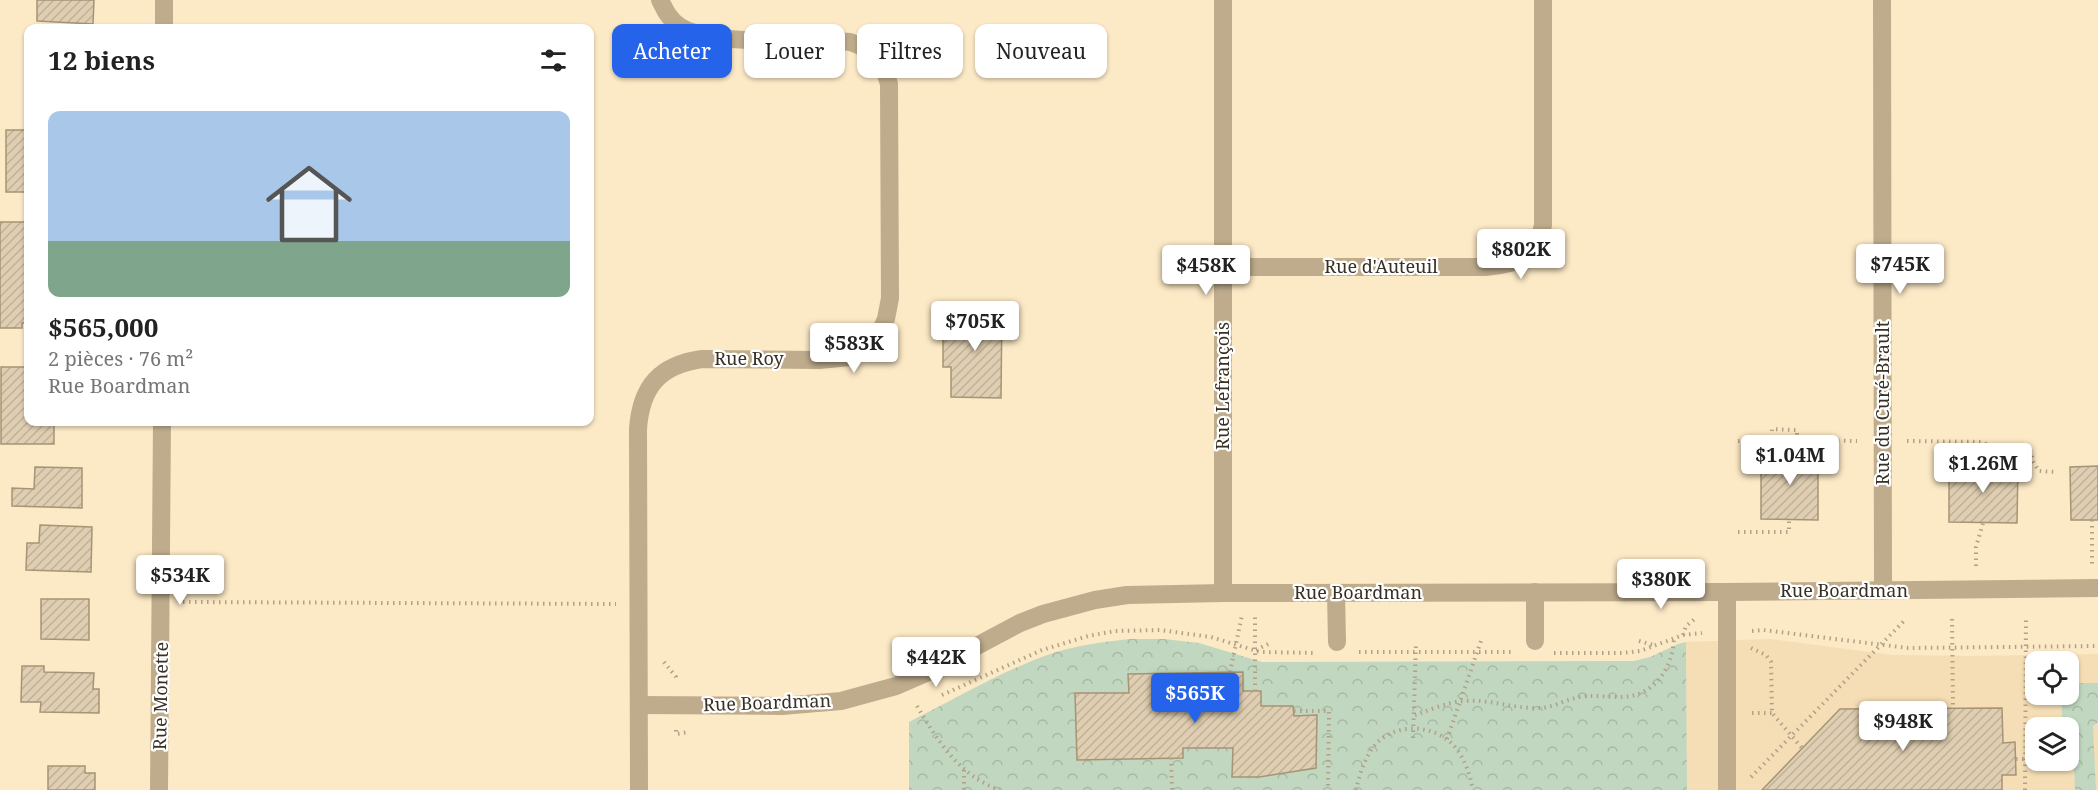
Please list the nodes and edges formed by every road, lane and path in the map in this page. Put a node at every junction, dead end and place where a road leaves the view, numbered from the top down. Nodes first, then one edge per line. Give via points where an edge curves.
1 (164, 0) edge
2 (660, 0) edge
3 (1223, 0) edge
4 (1543, 0) edge
5 (1882, 0) edge
6 (164, 24) edge
7 (1224, 267) junction
8 (162, 426) edge
9 (1802, 440) junction
10 (1738, 441) dead end
11 (1857, 441) dead end
12 (1907, 441) dead end
13 (1802, 450) dead end
14 (1993, 453) junction
15 (1992, 465) dead end
16 (2057, 472) dead end
17 (1789, 519) dead end
18 (2092, 520) dead end
19 (1983, 523) dead end
20 (1738, 532) dead end
21 (2092, 567) dead end
22 (1976, 568) dead end
23 (2098, 588) edge
24 (1882, 591) junction
25 (1535, 592) junction
26 (1727, 592) junction
27 (1223, 593) junction
28 (1336, 593) junction
29 (188, 603) dead end
30 (616, 604) dead end
31 (1702, 615) dead end
32 (1952, 619) dead end
33 (2026, 619) dead end
34 (1904, 621) dead end
35 (1746, 631) dead end
36 (1710, 632) dead end
37 (1683, 635) junction
38 (1674, 638) junction
39 (1746, 640) dead end
40 (1481, 641) dead end
41 (1639, 641) dead end
42 (1272, 642) dead end
43 (1416, 642) dead end
44 (1235, 644) junction
45 (1655, 646) junction
46 (1881, 646) junction
47 (2098, 646) edge
48 (1953, 648) junction
49 (2027, 648) junction
50 (1338, 649) junction
51 (1534, 649) junction
52 (1255, 651) junction
53 (1416, 652) junction
54 (1477, 652) junction
55 (1230, 672) dead end
56 (1255, 691) dead end
57 (936, 698) dead end
58 (1460, 701) junction
59 (639, 705) junction
60 (917, 706) dead end
61 (1953, 708) dead end
62 (1294, 711) dead end
63 (1415, 715) junction
64 (2026, 717) edge
65 (1415, 728) junction
66 (1791, 736) junction
67 (1413, 738) dead end
68 (1447, 739) junction
69 (1802, 748) dead end
70 (1171, 758) dead end
71 (2016, 759) dead end
72 (2025, 759) edge
73 (964, 769) junction
74 (2025, 771) edge
75 (1735, 788) edge
76 (159, 790) edge
77 (639, 790) edge
78 (964, 790) edge
79 (1000, 790) edge
80 (1172, 790) edge
81 (1328, 790) edge
82 (1356, 790) edge
83 (1473, 790) edge
84 (2025, 790) edge

1 - 6 street
2 - 59 street, Rue Roy via 668,16 696,34 731,39 850,42 876,55 889,84 890,278 886,320 878,336 850,357 702,359 665,371 652,382 639,410 638,429
3 - 7 street, Rue Lefrançois
4 - 7 street, Rue d'Auteuil via 1543,225 1540,239 1522,260 1486,267
5 - 24 street, Rue du Curé-Brault
7 - 27 street, Rue Lefrançois
8 - 76 street, Rue Monette
9 - 10 path via 1797,440 1797,430 1772,429 1771,440
9 - 11 path
9 - 13 path
12 - 14 path via 1984,442
14 - 15 path
14 - 16 path via 2032,454 2039,471
17 - 20 path via 1789,532
18 - 21 path
19 - 22 path via 1976,547
23 - 24 street, Rue Boardman
24 - 26 street, Rue Boardman
25 - 26 street, Rue Boardman
25 - 28 street, Rue Boardman
25 - 51 street
26 - 75 street
27 - 28 street, Rue Boardman
27 - 59 street, Rue Boardman via 1127,595 1066,607 1020,623 896,686 841,701 782,706
28 - 50 street
29 - 30 path
31 - 37 path via 1686,626
32 - 48 path
33 - 49 path
34 - 46 path
35 - 46 path
36 - 37 path
37 - 38 path
38 - 45 path
38 - 58 path via 1674,654 1657,682 1631,696 1577,697 1536,708 1494,701
39 - 66 path via 1750,648 1766,655 1771,662 1772,713
40 - 54 path
41 - 45 path
42 - 52 path
43 - 53 path
44 - 52 path
44 - 52 path via 1242,615 1255,614
44 - 55 path
44 - 57 path via 1160,630 1115,631 1042,650
45 - 51 path via 1622,653
46 - 48 path
46 - 66 path
47 - 49 path
48 - 49 path
48 - 61 path
49 - 64 path
50 - 52 path
50 - 53 path
51 - 54 path
52 - 56 path
53 - 54 path
53 - 63 path
54 - 58 path
58 - 63 path
58 - 68 path
59 - 77 street, Rue Roy
60 - 73 path via 941,746
62 - 81 path via 1329,711
63 - 65 path
65 - 67 path
65 - 68 path via 1433,731
65 - 82 path via 1392,733 1379,741 1359,774
66 - 69 path
66 - 75 path
68 - 83 path via 1464,761
70 - 80 path
71 - 72 path
73 - 78 path
73 - 79 path
74 - 84 path

